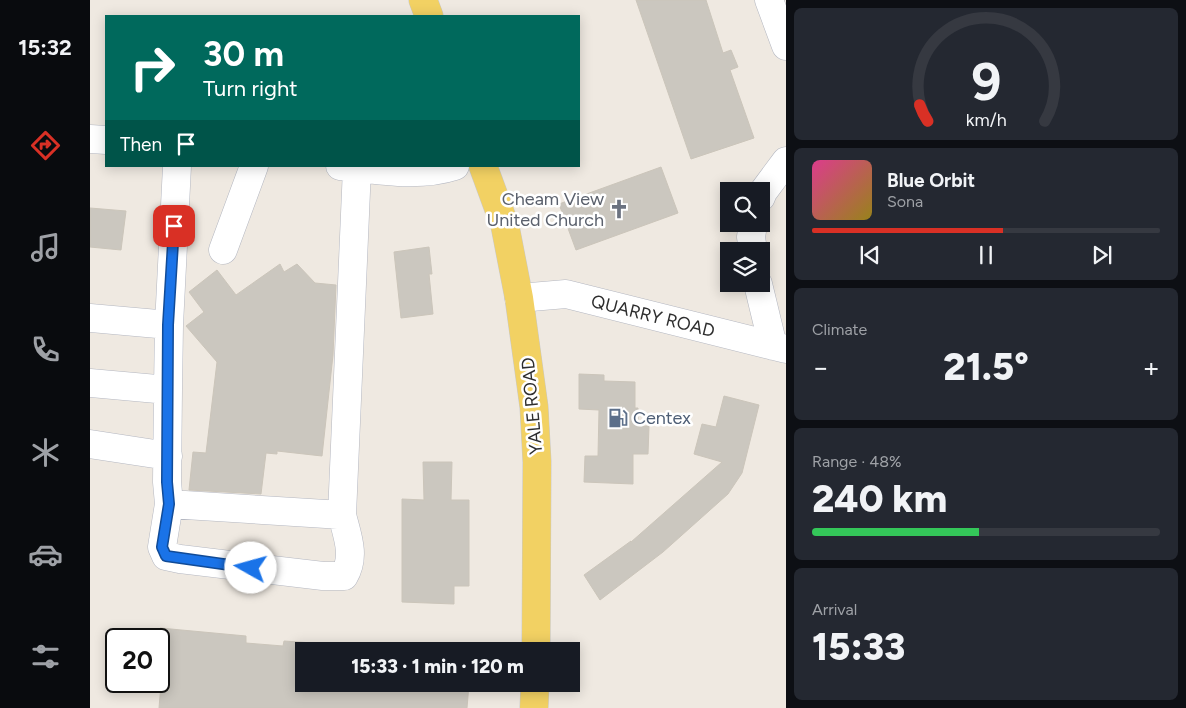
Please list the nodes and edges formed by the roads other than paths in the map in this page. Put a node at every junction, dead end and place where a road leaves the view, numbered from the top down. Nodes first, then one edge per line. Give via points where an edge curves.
1 (423, 0) edge
2 (769, 0) edge
3 (429, 15) edge
4 (786, 46) edge
5 (90, 138) edge
6 (105, 140) edge
7 (786, 161) edge
8 (177, 167) edge
9 (254, 167) edge
10 (348, 167) edge
11 (452, 167) edge
12 (483, 167) edge
13 (770, 183) edge
14 (223, 250) dead end
15 (761, 292) edge
16 (519, 298) junction
17 (90, 318) edge
18 (168, 325) junction
19 (780, 348) edge
20 (90, 383) edge
21 (168, 390) junction
22 (90, 444) edge
23 (168, 456) junction
24 (169, 504) junction
25 (342, 514) junction
26 (536, 642) edge
27 (535, 692) edge
28 (534, 708) edge

1 - 3 main road
2 - 4 street
5 - 6 street
7 - 13 street
8 - 18 street
9 - 14 street
10 - 11 street via 407,173
10 - 25 street
12 - 16 main road, YALE ROAD via 505,226
15 - 19 street
16 - 19 street, QUARRY ROAD via 566,294
16 - 26 main road, YALE ROAD via 534,407 537,462
17 - 18 street
18 - 21 street
20 - 21 street
21 - 23 street
22 - 23 street
23 - 24 street
24 - 25 street
24 - 25 street via 162,547 166,556 323,576 344,576 349,568 351,549
27 - 28 main road

